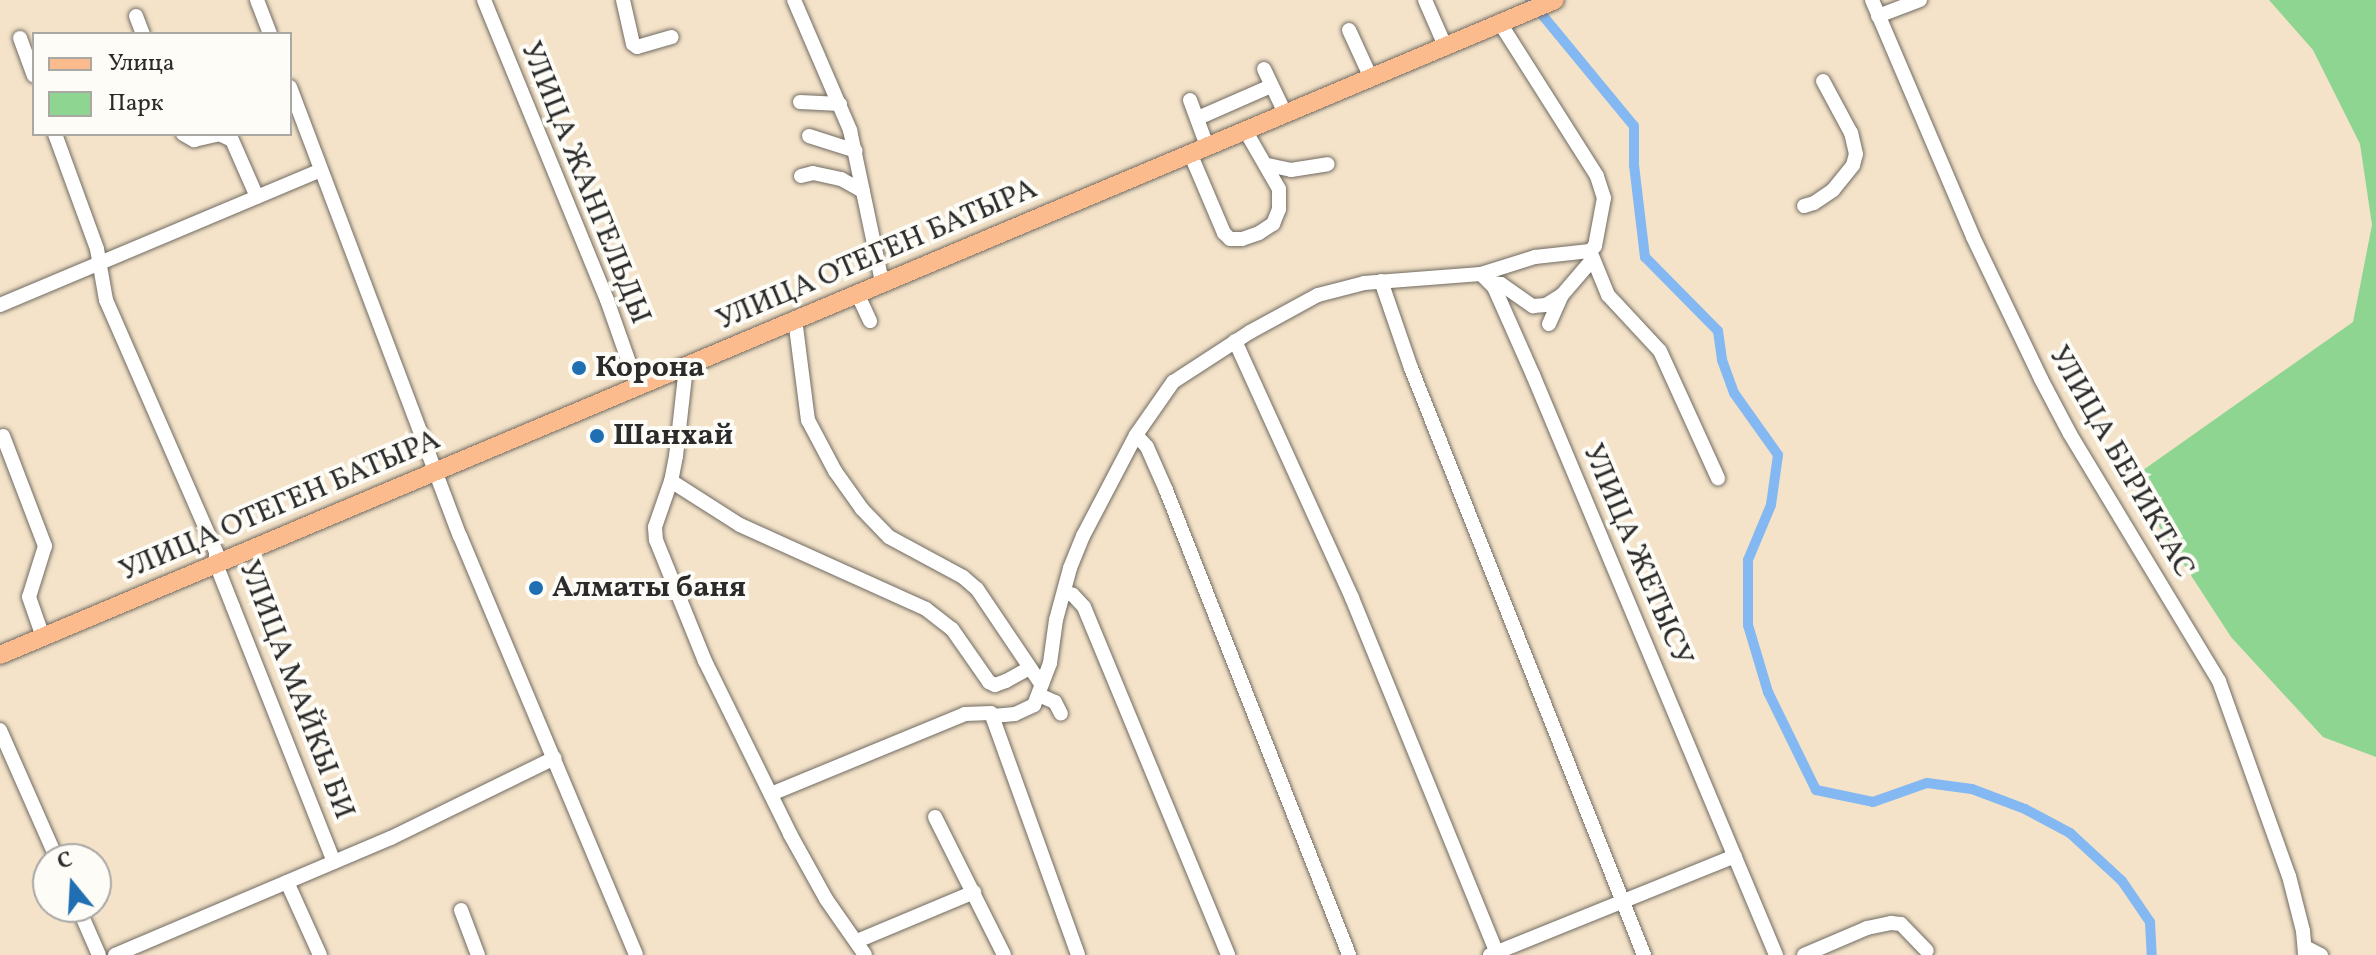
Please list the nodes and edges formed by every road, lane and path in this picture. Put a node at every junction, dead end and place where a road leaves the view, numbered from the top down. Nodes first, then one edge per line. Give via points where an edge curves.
1 (257, 0) edge
2 (484, 0) edge
3 (623, 0) edge
4 (794, 0) edge
5 (1425, 0) edge
6 (1555, 0) edge
7 (1872, 0) edge
8 (1920, 0) edge
9 (136, 16) dead end
10 (1878, 16) junction
11 (1501, 25) junction
12 (1349, 30) dead end
13 (142, 32) edge
14 (269, 32) edge
15 (672, 37) dead end
16 (20, 38) dead end
17 (1446, 48) junction
18 (1264, 69) dead end
19 (32, 71) edge
20 (1371, 78) junction
21 (1823, 81) dead end
22 (1271, 86) junction
23 (292, 92) edge
24 (1190, 100) dead end
25 (800, 102) dead end
26 (840, 104) junction
27 (1285, 113) junction
28 (1198, 118) junction
29 (1245, 130) junction
30 (56, 136) edge
31 (187, 136) edge
32 (211, 136) edge
33 (223, 136) edge
34 (809, 136) dead end
35 (1199, 149) junction
36 (856, 151) junction
37 (1328, 164) dead end
38 (1268, 165) junction
39 (321, 170) junction
40 (801, 176) dead end
41 (863, 191) junction
42 (257, 197) junction
43 (1804, 206) dead end
44 (1591, 256) junction
45 (99, 264) junction
46 (1486, 278) junction
47 (1381, 281) junction
48 (882, 282) junction
49 (857, 293) junction
50 (1562, 295) junction
51 (0, 305) edge
52 (795, 319) junction
53 (870, 321) dead end
54 (1549, 324) dead end
55 (1235, 341) junction
56 (686, 367) junction
57 (637, 385) junction
58 (1136, 435) junction
59 (3, 436) dead end
60 (437, 471) junction
61 (1718, 478) dead end
62 (671, 481) junction
63 (216, 564) junction
64 (1064, 592) junction
65 (43, 637) junction
66 (0, 655) edge
67 (1029, 668) junction
68 (1040, 690) junction
69 (1061, 714) dead end
70 (996, 718) junction
71 (0, 730) edge
72 (554, 758) junction
73 (771, 794) junction
74 (935, 817) dead end
75 (50, 843) edge
76 (1735, 856) junction
77 (334, 862) junction
78 (287, 882) junction
79 (974, 892) junction
80 (1623, 902) junction
81 (461, 910) dead end
82 (85, 923) edge
83 (857, 941) junction
84 (1927, 951) dead end
85 (2305, 951) edge
86 (1495, 954) edge
87 (99, 955) edge
88 (115, 955) edge
89 (320, 955) edge
90 (478, 955) edge
91 (636, 955) edge
92 (865, 955) edge
93 (1004, 955) edge
94 (1078, 955) edge
95 (1228, 955) edge
96 (1349, 955) edge
97 (1644, 955) edge
98 (1776, 955) edge
99 (1804, 955) edge
100 (2321, 955) edge

1 - 14 street
2 - 57 street, УЛИЦА ЖАНГЕЛЬДЫ
3 - 15 street via 633,44
4 - 26 street
5 - 17 street
6 - 11 main road, УЛИЦА ОТЕГЕН БАТЫРА
7 - 10 street, УЛИЦА БЕРИКТАС
8 - 10 street
9 - 13 street
10 - 85 street, УЛИЦА БЕРИКТАС via 2041,379 2219,681 2289,876
11 - 17 main road, УЛИЦА ОТЕГЕН БАТЫРА
11 - 44 street via 1603,188 1602,217
12 - 20 street
16 - 19 street
17 - 20 main road, УЛИЦА ОТЕГЕН БАТЫРА
18 - 22 street
20 - 27 main road, УЛИЦА ОТЕГЕН БАТЫРА
21 - 43 street via 1851,133 1856,154 1833,190
22 - 27 street
22 - 28 street
23 - 39 street
24 - 28 street
25 - 26 street
26 - 36 street
27 - 29 main road, УЛИЦА ОТЕГЕН БАТЫРА
28 - 35 street
29 - 35 main road, УЛИЦА ОТЕГЕН БАТЫРА
29 - 38 street
30 - 45 street, УЛИЦА МАЙКЫ БИ
31 - 32 street
33 - 42 street via 232,140
34 - 36 street
35 - 38 street via 1230,239 1273,224 1279,189
35 - 48 main road, УЛИЦА ОТЕГЕН БАТЫРА
36 - 41 street
37 - 38 street via 1291,170
39 - 42 street
39 - 60 street
40 - 41 street via 841,179
41 - 48 street
42 - 45 street
44 - 46 street via 1535,257
44 - 50 street
44 - 61 street via 1608,295 1660,351
45 - 51 street
45 - 63 street, УЛИЦА МАЙКЫ БИ via 106,300 216,552
46 - 47 street
46 - 50 street via 1533,306
46 - 76 street, УЛИЦА ЖЕТЫСУ via 1618,572
47 - 55 street via 1318,295
47 - 80 street
48 - 49 main road, УЛИЦА ОТЕГЕН БАТЫРА
49 - 52 main road, УЛИЦА ОТЕГЕН БАТЫРА
49 - 53 street
50 - 54 street
52 - 56 main road, УЛИЦА ОТЕГЕН БАТЫРА
52 - 67 street via 808,420 835,471 889,537 977,589
55 - 58 street via 1173,382
55 - 86 street via 1352,598
56 - 57 main road, УЛИЦА ОТЕГЕН БАТЫРА
56 - 62 street
57 - 60 main road, УЛИЦА ОТЕГЕН БАТЫРА
58 - 64 street via 1083,536
58 - 96 street via 1166,490
59 - 65 street via 42,537 44,552 29,597
60 - 63 main road, УЛИЦА ОТЕГЕН БАТЫРА
60 - 72 street
62 - 67 street via 740,525 926,609 952,629 989,682 995,685
62 - 73 street via 655,527 664,564
63 - 65 main road, УЛИЦА ОТЕГЕН БАТЫРА
63 - 77 street, УЛИЦА МАЙКЫ БИ
64 - 68 street
64 - 95 street via 1084,607
65 - 66 main road, УЛИЦА ОТЕГЕН БАТЫРА
67 - 68 street
68 - 69 street
68 - 70 street via 1034,705
70 - 73 street via 965,714
70 - 94 street
71 - 75 street
72 - 77 street
72 - 91 street
73 - 83 street via 826,899
74 - 79 street
76 - 80 street
76 - 98 street, УЛИЦА ЖЕТЫСУ
77 - 78 street
78 - 88 street
78 - 89 street
79 - 83 street
79 - 93 street
80 - 86 street
80 - 97 street
81 - 90 street
82 - 87 street
83 - 92 street
84 - 99 street via 1901,924 1891,923
85 - 100 street

